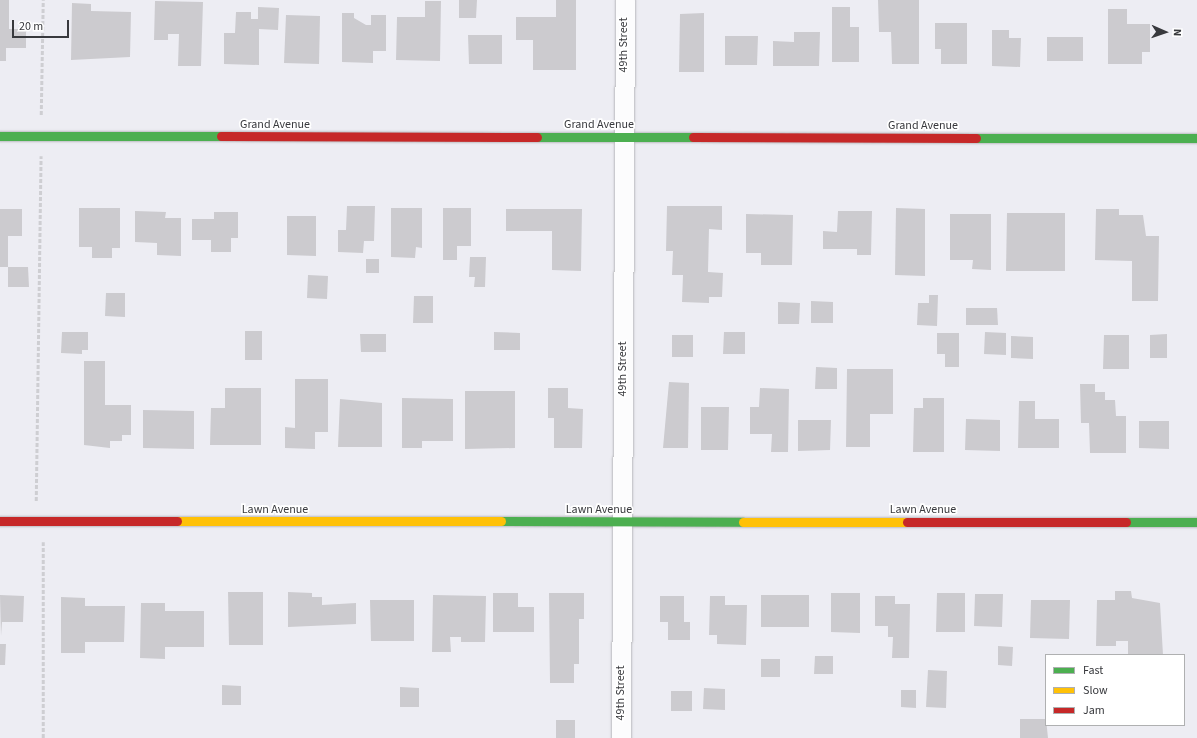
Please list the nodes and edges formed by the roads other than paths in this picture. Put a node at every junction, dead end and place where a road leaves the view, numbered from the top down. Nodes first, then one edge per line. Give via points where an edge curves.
1 (625, 0) edge
2 (0, 136) edge
3 (624, 137) junction
4 (1197, 138) edge
5 (0, 521) edge
6 (622, 522) junction
7 (1197, 522) edge
8 (621, 738) edge

1 - 3 street, 49th Street
2 - 3 street, Grand Avenue
3 - 4 street, Grand Avenue
3 - 6 street, 49th Street
5 - 6 street, Lawn Avenue
6 - 7 street, Lawn Avenue
6 - 8 street, 49th Street

